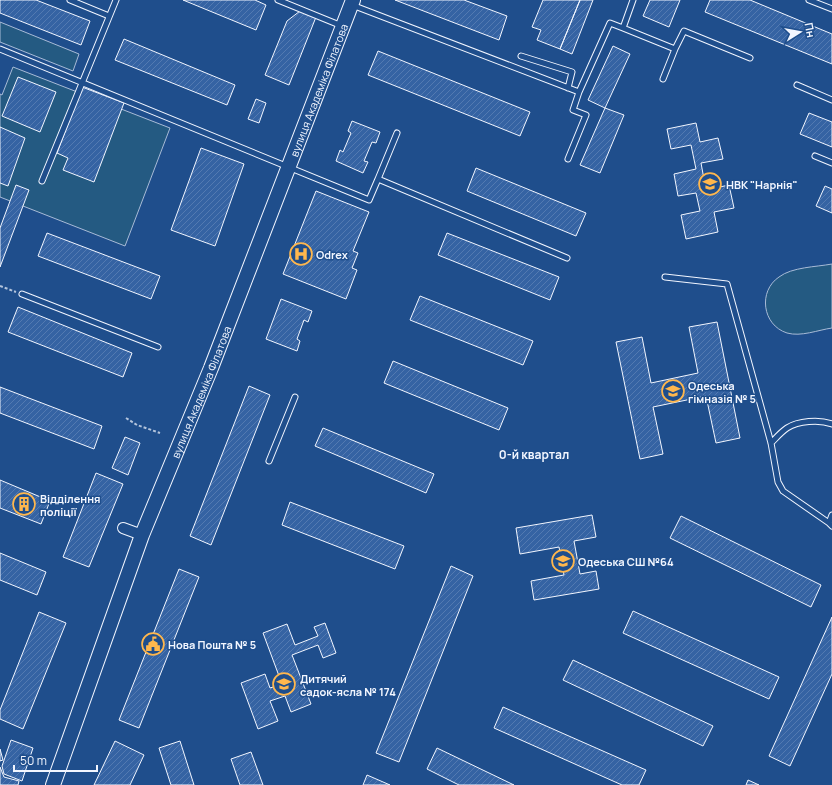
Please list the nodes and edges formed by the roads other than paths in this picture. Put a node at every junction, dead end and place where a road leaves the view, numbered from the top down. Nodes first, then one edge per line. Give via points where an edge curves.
1 (70, 0) edge
2 (116, 0) edge
3 (278, 0) edge
4 (633, 0) edge
5 (809, 0) edge
6 (352, 2) edge
7 (832, 9) edge
8 (110, 16) junction
9 (342, 26) junction
10 (623, 28) junction
11 (0, 49) edge
12 (675, 49) junction
13 (521, 56) dead end
14 (750, 58) dead end
15 (663, 79) dead end
16 (83, 82) junction
17 (797, 85) dead end
18 (568, 88) junction
19 (579, 92) junction
20 (832, 100) edge
21 (397, 133) dead end
22 (815, 156) dead end
23 (568, 159) dead end
24 (832, 163) edge
25 (288, 166) junction
26 (378, 179) junction
27 (42, 181) dead end
28 (567, 258) dead end
29 (665, 277) dead end
30 (22, 294) road end
31 (158, 347) dead end
32 (295, 397) dead end
33 (832, 424) edge
34 (771, 443) junction
35 (269, 461) dead end
36 (832, 516) edge
37 (830, 524) edge
38 (123, 528) dead end
39 (142, 535) junction
40 (53, 785) edge

1 - 8 lane
2 - 8 lane
3 - 9 lane
4 - 10 lane
5 - 7 lane
6 - 9 main road, вулиця Академіка Філатова
6 - 18 lane
8 - 16 lane
9 - 25 main road, вулиця Академіка Філатова
10 - 12 lane
10 - 19 lane via 610,23
11 - 16 lane
12 - 14 lane via 684,31
12 - 15 lane
13 - 18 lane via 572,72
16 - 25 lane
16 - 27 lane
17 - 20 lane
18 - 19 lane
19 - 23 lane via 573,110 586,115
21 - 26 lane
22 - 24 lane
25 - 26 lane via 370,200
25 - 39 main road, вулиця Академіка Філатова via 211,368
26 - 28 lane
29 - 34 lane via 727,284
30 - 31 lane
32 - 35 lane
33 - 34 lane via 794,424
34 - 37 lane via 778,482 783,491
36 - 37 lane
38 - 39 street
39 - 40 main road, вулиця Академіка Філатова

